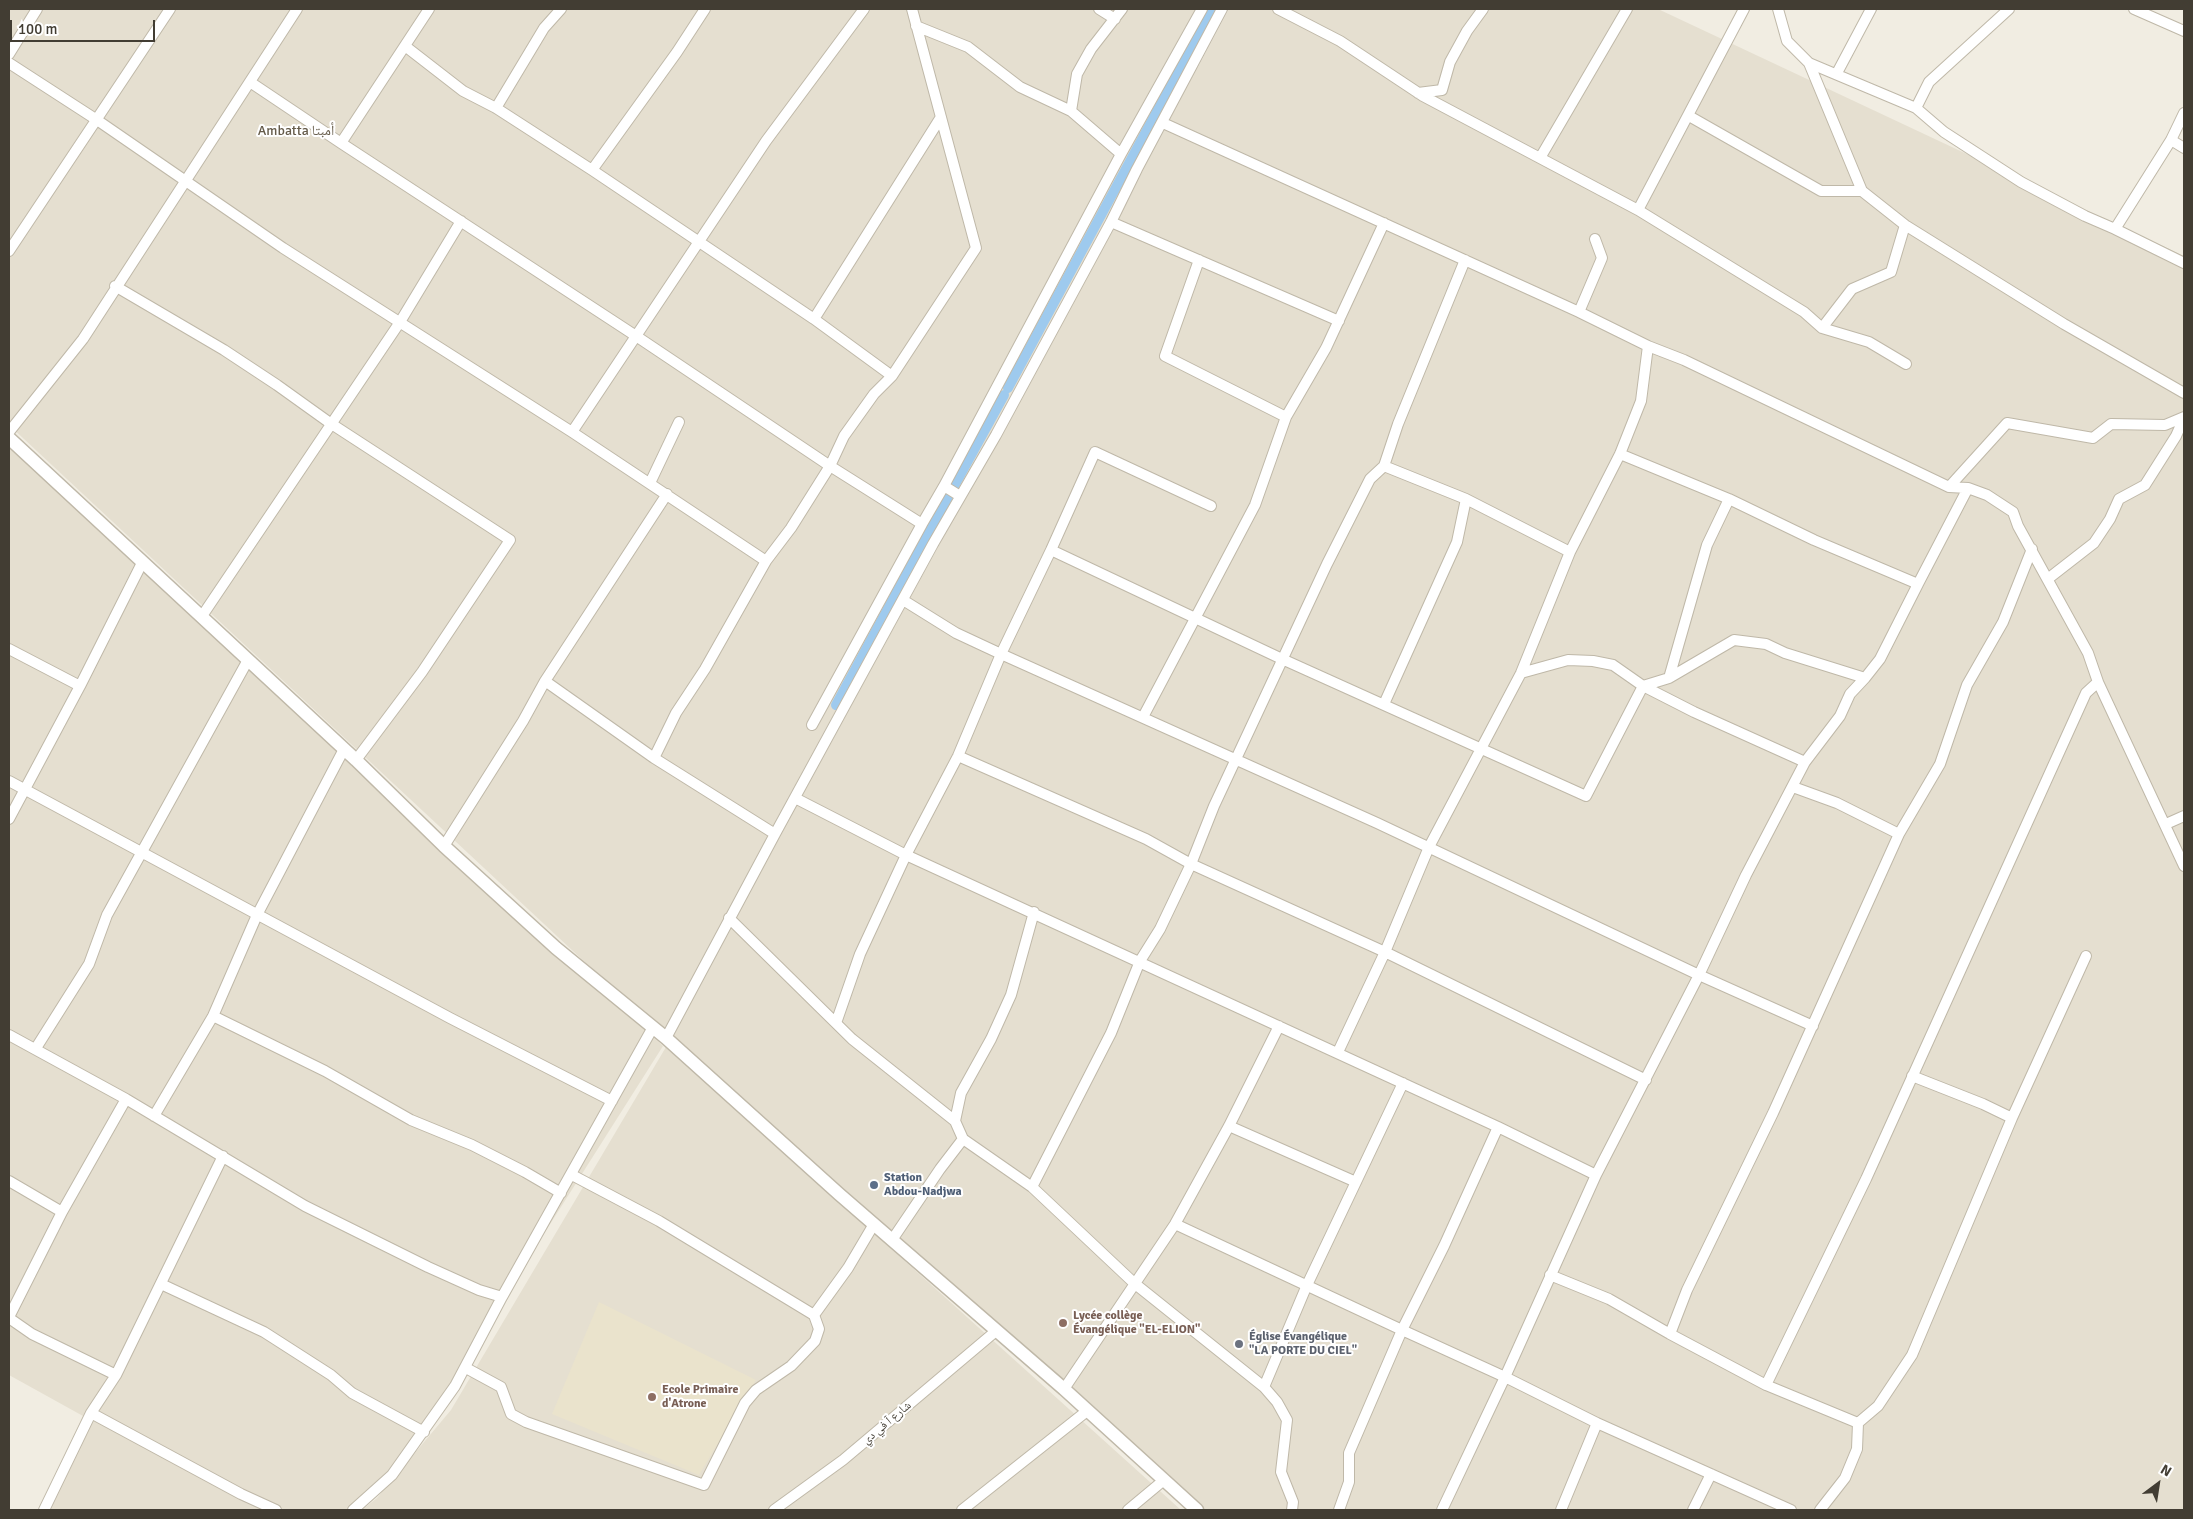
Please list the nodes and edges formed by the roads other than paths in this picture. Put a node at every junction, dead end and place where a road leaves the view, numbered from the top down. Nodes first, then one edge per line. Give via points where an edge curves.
1 (37, 9) edge
2 (170, 9) edge
3 (297, 9) edge
4 (429, 9) edge
5 (561, 9) edge
6 (705, 9) edge
7 (864, 9) edge
8 (912, 9) edge
9 (1100, 9) edge
10 (1122, 9) edge
11 (1202, 9) edge
12 (1222, 9) edge
13 (1278, 9) edge
14 (1483, 9) edge
15 (1627, 9) edge
16 (1744, 9) edge
17 (1778, 9) edge
18 (1871, 9) edge
19 (2009, 9) edge
20 (2134, 9) edge
21 (1115, 19) junction
22 (916, 26) junction
23 (2184, 31) edge
24 (405, 46) junction
25 (9, 54) edge
26 (9, 63) edge
27 (1809, 63) junction
28 (1837, 73) junction
29 (250, 82) junction
30 (1418, 93) junction
31 (496, 108) junction
32 (1916, 108) junction
33 (1071, 111) junction
34 (2184, 113) edge
35 (941, 116) junction
36 (1689, 116) junction
37 (97, 120) junction
38 (1163, 123) junction
39 (2171, 140) junction
40 (340, 143) junction
41 (2184, 148) edge
42 (1121, 154) junction
43 (1540, 158) junction
44 (592, 170) junction
45 (187, 181) junction
46 (1862, 191) junction
47 (1638, 210) junction
48 (461, 221) junction
49 (1111, 222) junction
50 (1384, 223) junction
51 (1905, 225) junction
52 (2116, 229) junction
53 (1595, 239) dead end
54 (698, 241) junction
55 (9, 251) edge
56 (1199, 260) junction
57 (1465, 260) junction
58 (2184, 263) edge
59 (115, 286) junction
60 (1579, 312) junction
61 (814, 319) junction
62 (1339, 321) junction
63 (400, 322) junction
64 (1822, 328) junction
65 (636, 336) junction
66 (1648, 346) junction
67 (1906, 364) dead end
68 (892, 376) junction
69 (2184, 393) edge
70 (1286, 417) junction
71 (2184, 417) edge
72 (679, 422) dead end
73 (330, 423) junction
74 (9, 432) edge
75 (572, 432) junction
76 (9, 438) edge
77 (1620, 454) junction
78 (830, 466) junction
79 (1384, 466) junction
80 (650, 483) junction
81 (944, 486) junction
82 (1949, 487) junction
83 (1968, 488) junction
84 (667, 494) junction
85 (960, 496) junction
86 (1466, 499) junction
87 (1729, 499) junction
88 (1211, 506) dead end
89 (922, 524) junction
90 (2032, 549) junction
91 (1051, 550) junction
92 (1570, 552) junction
93 (766, 561) junction
94 (142, 563) junction
95 (2048, 578) junction
96 (1918, 584) junction
97 (903, 600) junction
98 (202, 616) junction
99 (1195, 617) junction
100 (9, 649) edge
101 (1001, 654) junction
102 (1282, 659) junction
103 (248, 660) junction
104 (1521, 673) junction
105 (1669, 678) junction
106 (1865, 678) junction
107 (545, 681) junction
108 (2098, 682) junction
109 (80, 686) junction
110 (1643, 686) junction
111 (1384, 704) junction
112 (1143, 717) junction
113 (812, 725) dead end
114 (344, 749) junction
115 (1482, 749) junction
116 (958, 756) junction
117 (654, 758) junction
118 (1236, 759) junction
119 (356, 760) junction
120 (1805, 762) junction
121 (9, 781) edge
122 (1793, 787) junction
123 (24, 789) junction
124 (794, 798) junction
125 (2184, 816) edge
126 (9, 819) edge
127 (2166, 824) junction
128 (774, 834) junction
129 (1899, 834) junction
130 (444, 846) junction
131 (1429, 847) junction
132 (141, 852) junction
133 (906, 855) junction
134 (1191, 864) junction
135 (2184, 866) edge
136 (1034, 912) junction
137 (257, 915) junction
138 (729, 918) junction
139 (1385, 952) junction
140 (2086, 956) dead end
141 (1140, 961) junction
142 (1700, 975) junction
143 (213, 1016) junction
144 (836, 1023) junction
145 (1279, 1026) junction
146 (1813, 1026) junction
147 (652, 1029) junction
148 (9, 1035) edge
149 (666, 1038) junction
150 (36, 1048) junction
151 (1338, 1052) junction
152 (1912, 1076) junction
153 (1646, 1080) junction
154 (1403, 1083) junction
155 (126, 1099) junction
156 (612, 1101) junction
157 (154, 1116) junction
158 (2012, 1118) junction
159 (955, 1121) junction
160 (1229, 1126) junction
161 (1498, 1127) junction
162 (963, 1139) junction
163 (223, 1156) junction
164 (572, 1175) junction
165 (1596, 1176) junction
166 (9, 1181) edge
167 (1356, 1182) junction
168 (1032, 1187) junction
169 (561, 1193) junction
170 (62, 1212) junction
171 (874, 1224) junction
172 (1175, 1224) junction
173 (892, 1240) junction
174 (1550, 1275) junction
175 (1134, 1283) junction
176 (161, 1284) junction
177 (1307, 1285) junction
178 (502, 1297) junction
179 (814, 1315) junction
180 (9, 1317) edge
181 (1402, 1330) junction
182 (996, 1331) junction
183 (1670, 1334) junction
184 (466, 1368) junction
185 (116, 1375) junction
186 (1505, 1377) junction
187 (1766, 1385) junction
188 (1264, 1387) junction
189 (1064, 1389) junction
190 (1087, 1410) junction
191 (91, 1413) junction
192 (1597, 1423) junction
193 (1858, 1423) junction
194 (424, 1432) junction
195 (1711, 1474) junction
196 (1164, 1480) junction
197 (44, 1510) edge
198 (276, 1510) edge
199 (353, 1510) edge
200 (774, 1510) edge
201 (962, 1510) edge
202 (1128, 1510) edge
203 (1197, 1510) edge
204 (1292, 1510) edge
205 (1340, 1510) edge
206 (1442, 1510) edge
207 (1561, 1510) edge
208 (1693, 1510) edge
209 (1791, 1510) edge
210 (1820, 1510) edge

1 - 25 street
2 - 37 street
3 - 29 street
4 - 24 street
5 - 31 street via 544,28
6 - 44 street
7 - 54 street via 766,141
8 - 22 street
9 - 21 street
10 - 21 street
11 - 42 street
12 - 38 street
13 - 30 street via 1343,43
14 - 30 street via 1450,62 1442,90
15 - 43 street
16 - 36 street
17 - 27 street via 1788,41
18 - 28 street
19 - 32 street via 1929,82
20 - 23 street
21 - 33 street via 1091,49 1077,74
22 - 33 street via 968,47 1020,87
22 - 35 street
24 - 31 street via 463,91
24 - 40 street
26 - 37 street
27 - 28 street
27 - 46 street
28 - 32 street
29 - 40 street
29 - 45 street
30 - 43 street
31 - 44 street
32 - 52 street via 1944,132 2022,182
33 - 42 street
34 - 39 street
35 - 61 street
35 - 68 street via 976,248
36 - 46 street via 1821,191
36 - 47 street
37 - 45 street
37 - 55 street
38 - 49 street
38 - 50 street
39 - 41 street
39 - 52 street
40 - 48 street
42 - 81 street
43 - 47 street
44 - 54 street
45 - 59 street
45 - 63 street
46 - 51 street
47 - 64 street via 1804,312
48 - 63 street
48 - 65 street
49 - 56 street
49 - 85 street
50 - 57 street
50 - 62 street
51 - 64 street via 1891,272 1852,288
51 - 69 street via 2064,324
52 - 58 street
53 - 60 street via 1602,258
54 - 61 street
54 - 65 street
56 - 62 street
56 - 70 street via 1165,356
57 - 60 street
57 - 79 street
59 - 73 street via 224,350
59 - 74 street via 83,339
60 - 66 street
61 - 68 street
62 - 70 street
63 - 73 street
63 - 75 street
64 - 67 street via 1869,342
65 - 75 street
65 - 78 street
66 - 77 street via 1641,401
66 - 82 street via 1684,360
68 - 78 street via 874,394 844,436
70 - 99 street via 1256,505
71 - 82 street via 2166,425 2111,424 2093,438 2007,423
71 - 95 street via 2176,436 2144,485 2120,499 2094,543
72 - 80 street
73 - 98 street
73 - 119 street via 510,540 422,672
75 - 80 street
76 - 94 street
77 - 87 street
77 - 92 street
78 - 89 street
78 - 93 street
79 - 86 street
79 - 102 street via 1370,479
80 - 84 street
81 - 85 street
81 - 89 street
82 - 83 street
83 - 90 street via 1987,495 2013,512
83 - 96 street
84 - 93 street
84 - 107 street
85 - 97 street
86 - 92 street
86 - 111 street via 1457,542
87 - 96 street via 1814,540
87 - 105 street via 1707,546
88 - 91 street via 1095,452
89 - 113 street
90 - 95 street
90 - 129 street via 2002,622 1967,685 1940,764
91 - 99 street
91 - 101 street
92 - 104 street
93 - 117 street via 676,712
94 - 98 street
94 - 109 street
95 - 108 street via 2088,653
96 - 106 street via 1880,658
97 - 101 street via 956,633
97 - 124 street
98 - 103 street
99 - 102 street
99 - 112 street
100 - 109 street
101 - 112 street
101 - 116 street
102 - 111 street
102 - 118 street
103 - 114 street
103 - 132 street
104 - 110 street via 1568,660 1593,661 1612,665
104 - 115 street
105 - 106 street via 1734,640 1766,644
105 - 110 street
106 - 120 street via 1850,694 1840,716
107 - 117 street
107 - 130 street
108 - 127 street
108 - 152 street via 2086,692
109 - 123 street
110 - 115 street via 1586,796
110 - 120 street
111 - 115 street
112 - 118 street
114 - 119 street
114 - 137 street
115 - 131 street
116 - 133 street
116 - 134 street via 1146,839
117 - 128 street
118 - 131 street
118 - 134 street
119 - 130 street
120 - 122 street
121 - 123 street
122 - 129 street via 1837,803
122 - 142 street via 1746,875
123 - 126 street
123 - 132 street
124 - 128 street
124 - 133 street
125 - 127 street
127 - 135 street
128 - 138 street
129 - 146 street
130 - 147 street via 556,948
131 - 139 street
131 - 142 street
132 - 137 street
132 - 150 street via 107,915 89,964
133 - 136 street
133 - 144 street via 860,954
134 - 139 street
134 - 141 street via 1160,929
136 - 141 street
136 - 159 street via 1011,995 991,1039 960,1093
137 - 143 street
137 - 156 street
138 - 144 street
138 - 149 street
139 - 151 street
139 - 153 street
140 - 158 street
141 - 145 street
141 - 168 street via 1111,1033
142 - 146 street
142 - 153 street
143 - 157 street
143 - 169 street via 325,1071 411,1120 472,1145
144 - 159 street
145 - 151 street
145 - 160 street
146 - 183 street via 1706,1248
147 - 149 street
147 - 156 street
148 - 150 street
149 - 171 street
150 - 155 street
151 - 154 street
152 - 158 street
152 - 187 street
153 - 165 street
154 - 161 street
154 - 167 street
155 - 157 street
155 - 170 street
156 - 164 street
157 - 163 street
158 - 193 street via 1912,1355 1878,1406
159 - 162 street
160 - 167 street
160 - 172 street
161 - 165 street
161 - 181 street
162 - 168 street
162 - 173 street
163 - 176 street
163 - 178 street via 305,1206 358,1233 479,1290
164 - 169 street
164 - 179 street via 659,1221
165 - 174 street
166 - 170 street
167 - 177 street
168 - 175 street
169 - 178 street
170 - 180 street
171 - 173 street
171 - 179 street via 848,1268
172 - 175 street
172 - 177 street
173 - 182 street
174 - 183 street via 1609,1299
174 - 186 street
175 - 188 street
175 - 189 street
176 - 185 street
176 - 194 street via 264,1332 331,1375 352,1393
177 - 181 street
177 - 188 street
178 - 184 street
179 - 184 street via 819,1329 815,1341 791,1366 756,1390 745,1403 704,1485 526,1422 511,1414 501,1387
180 - 185 street via 32,1334
181 - 186 street
181 - 205 street via 1349,1453 1349,1482
182 - 189 street
182 - 200 street, شارع آ في دي via 844,1460
183 - 187 street
184 - 194 street
185 - 191 street
186 - 192 street
186 - 206 street
187 - 193 street
188 - 204 street via 1287,1420 1280,1472 1293,1502
189 - 190 street
190 - 196 street
190 - 201 street
191 - 197 street
191 - 198 street
192 - 195 street
192 - 207 street
193 - 210 street via 1856,1449 1846,1478
194 - 199 street via 392,1476
195 - 208 street
195 - 209 street
196 - 202 street
196 - 203 street

